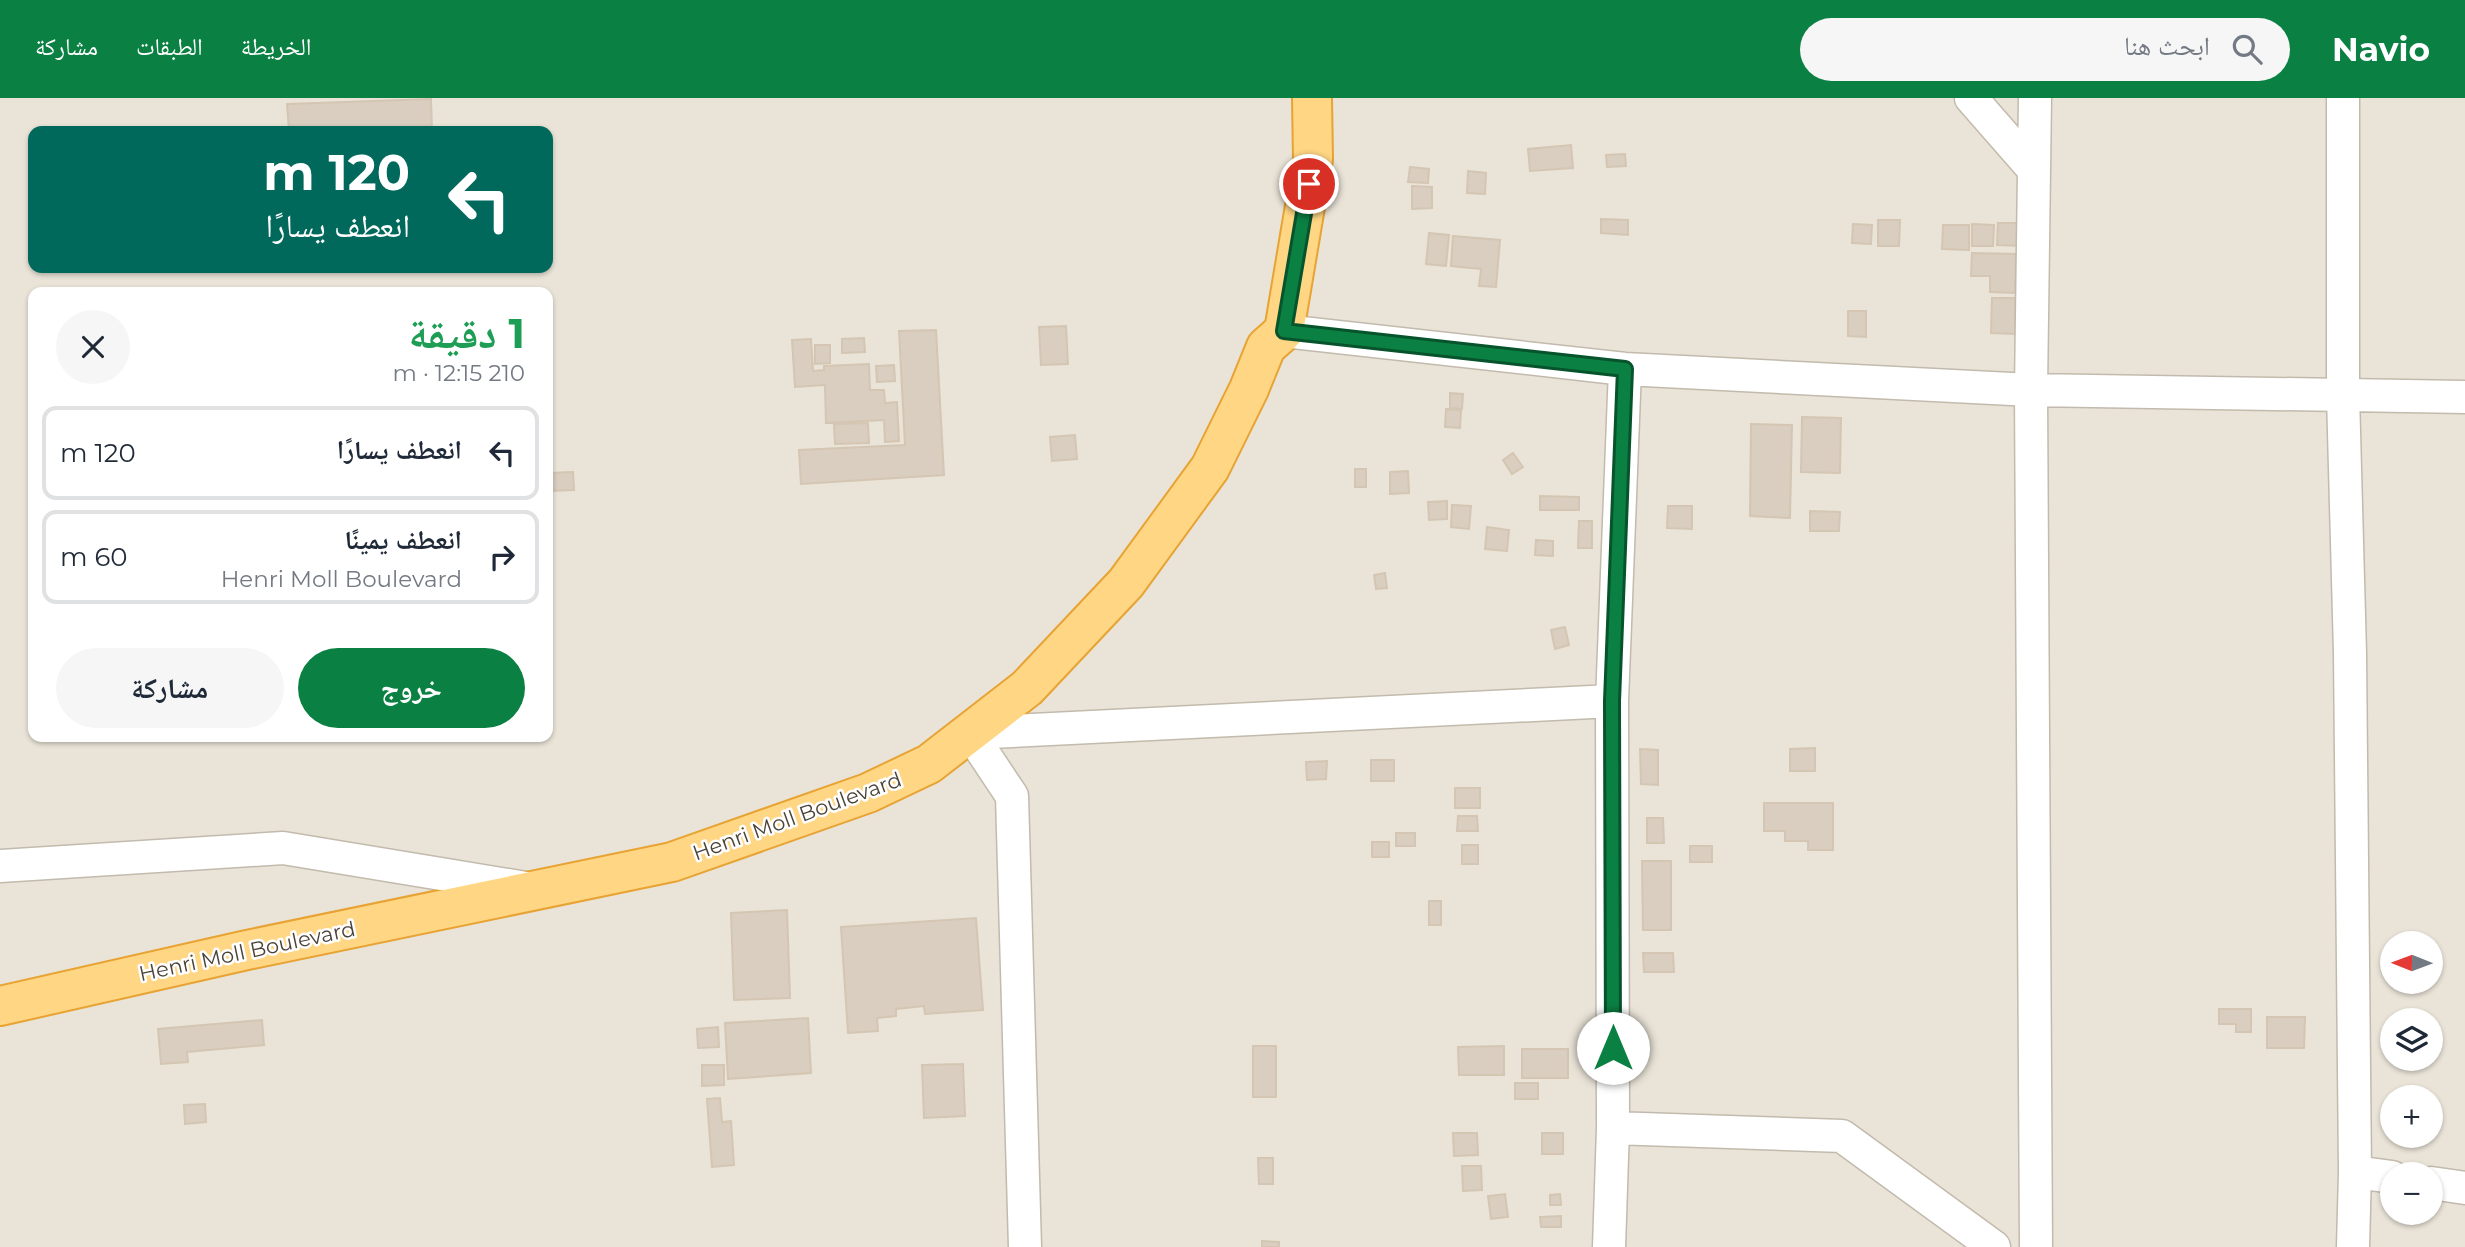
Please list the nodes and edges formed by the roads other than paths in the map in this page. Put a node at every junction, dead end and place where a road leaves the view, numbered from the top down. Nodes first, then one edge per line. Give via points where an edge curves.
1 (1312, 98) edge
2 (1972, 98) edge
3 (2035, 98) edge
4 (2343, 98) edge
5 (2034, 170) junction
6 (1284, 331) junction
7 (1625, 369) junction
8 (2031, 390) junction
9 (2343, 395) junction
10 (2465, 397) edge
11 (1612, 701) junction
12 (970, 733) junction
13 (0, 866) edge
14 (538, 890) junction
15 (0, 1006) edge
16 (1613, 1128) junction
17 (2355, 1172) junction
18 (2380, 1175) edge
19 (2443, 1185) edge
20 (2465, 1188) edge
21 (1025, 1247) edge
22 (1609, 1247) edge
23 (1994, 1247) edge
24 (2036, 1247) edge
25 (2353, 1247) edge

1 - 6 highway via 1313,159
2 - 5 street
3 - 5 street
4 - 9 street
5 - 8 street
6 - 7 street
6 - 12 highway, Henri Moll Boulevard via 1266,347 1210,468 1126,583 1027,688
7 - 8 street
7 - 11 street
8 - 9 street
8 - 24 street
9 - 10 street
9 - 17 street
11 - 12 street
11 - 16 street
12 - 14 highway, Henri Moll Boulevard via 929,764 868,793 672,862
12 - 21 street via 1012,796
13 - 14 street via 283,848
14 - 15 highway, Henri Moll Boulevard
16 - 22 street
16 - 23 street via 1842,1136
17 - 18 street
17 - 25 street
19 - 20 street

